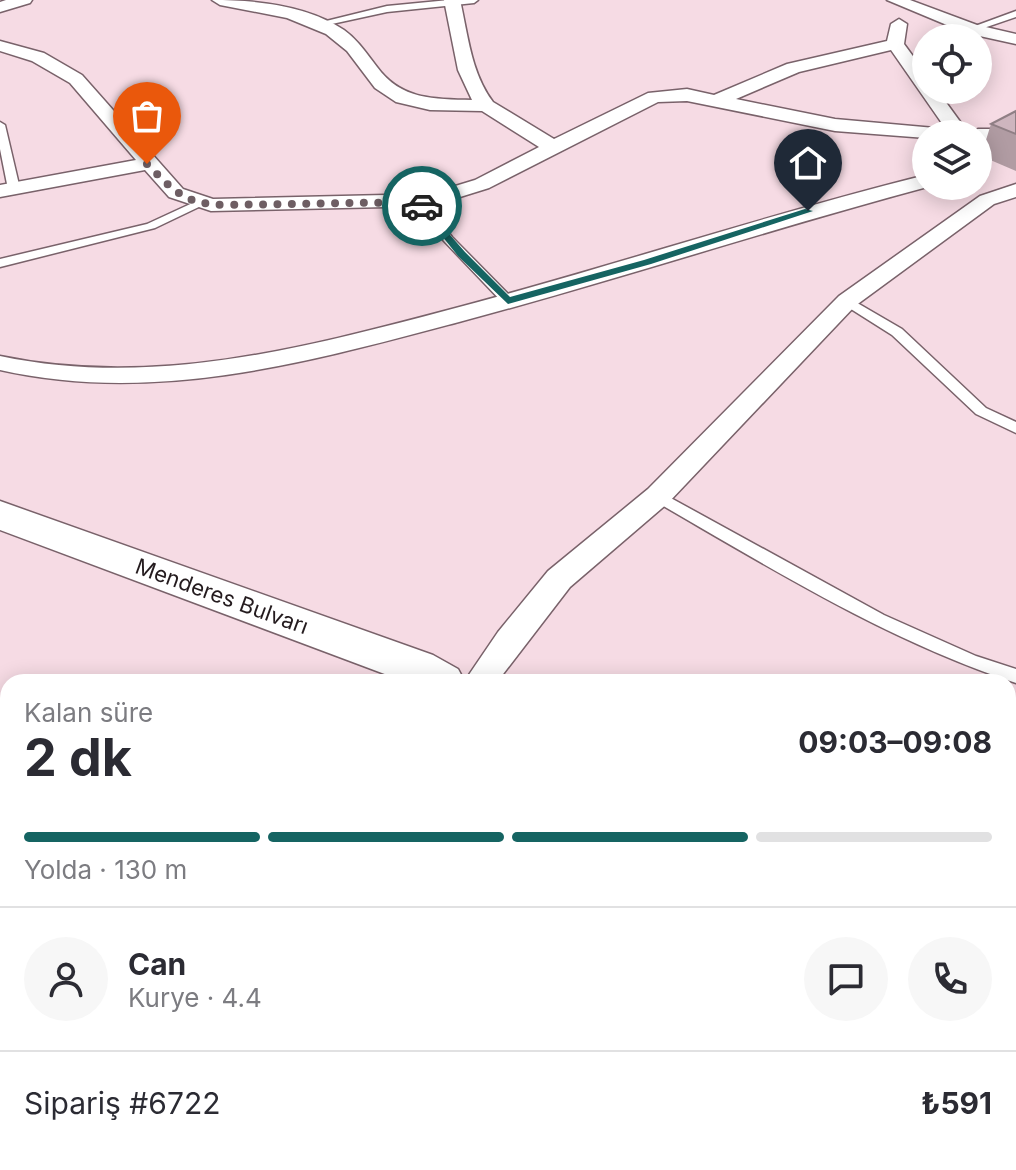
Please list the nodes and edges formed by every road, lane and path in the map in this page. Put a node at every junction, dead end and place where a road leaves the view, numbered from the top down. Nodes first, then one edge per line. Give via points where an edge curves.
1 (24, 0) edge
2 (220, 0) edge
3 (474, 0) edge
4 (895, 0) edge
5 (453, 1) edge
6 (0, 7) edge
7 (913, 7) junction
8 (1016, 14) edge
9 (318, 24) junction
10 (959, 24) edge
11 (987, 24) edge
12 (992, 34) edge
13 (1016, 39) edge
14 (895, 44) junction
15 (0, 46) edge
16 (912, 68) edge
17 (716, 101) junction
18 (486, 106) junction
19 (0, 125) edge
20 (912, 131) edge
21 (992, 135) edge
22 (1016, 135) edge
23 (555, 148) junction
24 (147, 164) junction
25 (912, 185) edge
26 (7, 190) edge
27 (1007, 195) edge
28 (420, 202) junction
29 (199, 203) junction
30 (0, 263) edge
31 (508, 301) junction
32 (847, 301) junction
33 (0, 363) edge
34 (1016, 428) edge
35 (658, 496) junction
36 (0, 515) edge
37 (429, 674) edge
38 (486, 674) edge
39 (1011, 674) edge

1 - 6 street
2 - 9 street
3 - 5 lane
4 - 7 street
5 - 9 lane
5 - 18 street via 470,81
7 - 10 street
7 - 14 street via 897,26
8 - 11 lane
9 - 18 street via 355,47 382,86 394,94 426,103
12 - 13 street
14 - 16 street
14 - 17 street via 793,68
15 - 24 street via 38,57 76,79
17 - 20 street via 835,125
17 - 23 street via 676,95 646,100
18 - 23 street
19 - 26 lane
21 - 22 street
23 - 28 street via 474,187
24 - 26 street
24 - 29 street via 176,193
25 - 31 street
27 - 32 street
28 - 29 street
28 - 31 lane
29 - 30 lane via 151,226
31 - 33 street via 432,324 172,375 80,377
32 - 34 lane via 897,332 981,411
32 - 35 street
35 - 38 street via 559,579
35 - 39 lane via 901,632
36 - 37 main road, Menderes Bulvarı

